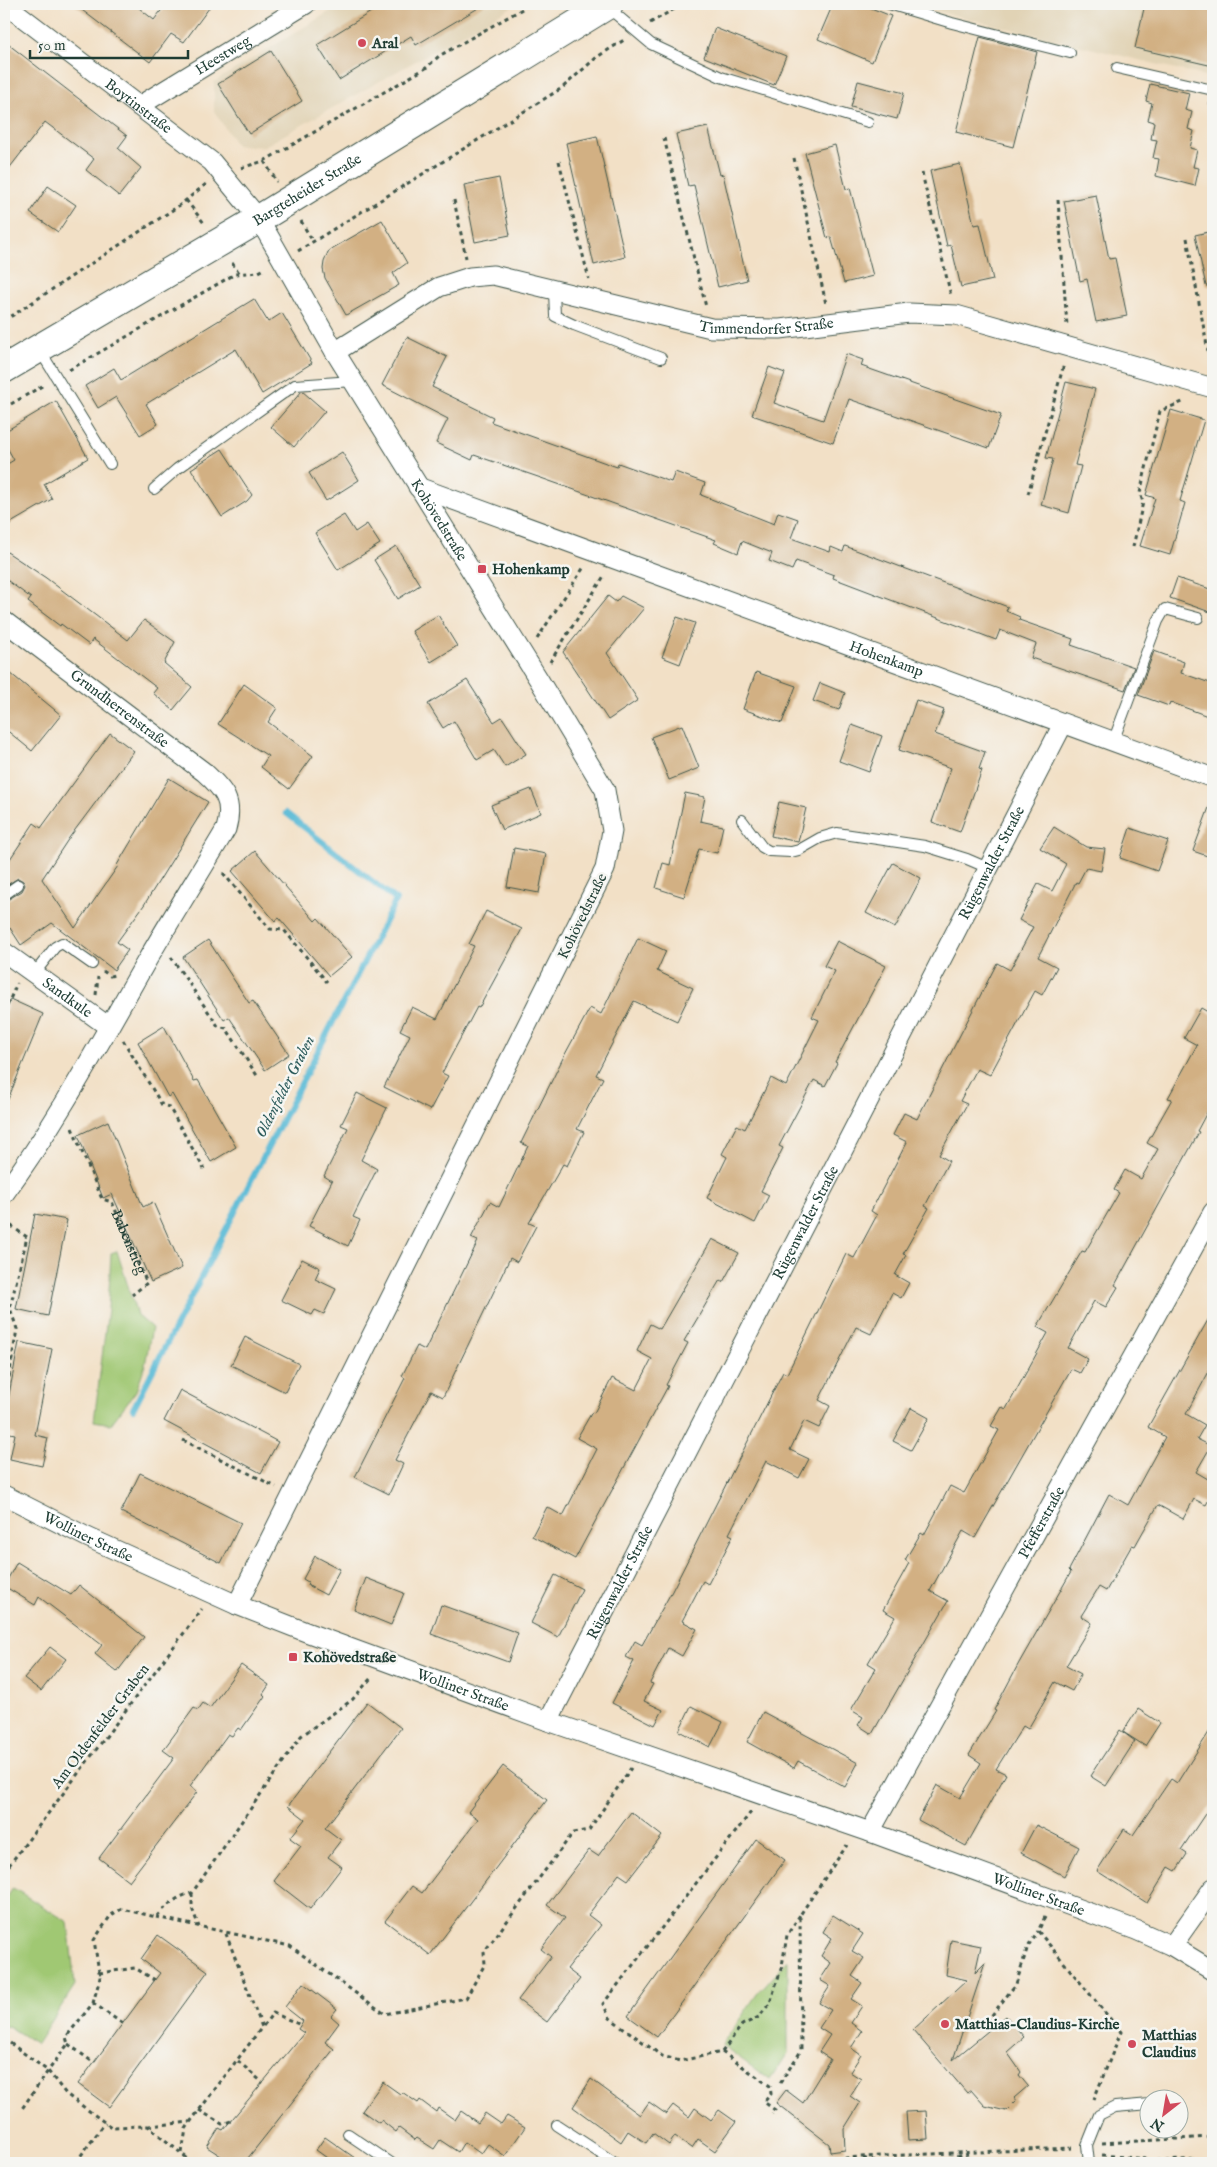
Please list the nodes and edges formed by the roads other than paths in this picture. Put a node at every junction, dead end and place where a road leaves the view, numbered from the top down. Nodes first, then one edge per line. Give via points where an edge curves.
1 (5, 4) edge
2 (306, 4) edge
3 (889, 4) edge
4 (607, 5) edge
5 (1070, 53) dead end
6 (1117, 68) dead end
7 (1213, 90) edge
8 (139, 106) junction
9 (868, 122) dead end
10 (259, 219) junction
11 (554, 290) junction
12 (38, 349) junction
13 (335, 352) junction
14 (662, 358) dead end
15 (4, 369) edge
16 (1212, 379) edge
17 (352, 381) junction
18 (110, 464) dead end
19 (154, 488) dead end
20 (418, 488) junction
21 (1198, 618) dead end
22 (4, 621) edge
23 (1062, 724) junction
24 (1113, 742) junction
25 (1213, 778) edge
26 (742, 820) dead end
27 (988, 868) junction
28 (18, 885) dead end
29 (4, 895) edge
30 (4, 952) edge
31 (95, 966) road end
32 (29, 970) junction
33 (113, 1020) junction
34 (4, 1194) edge
35 (1213, 1212) edge
36 (4, 1495) edge
37 (237, 1605) junction
38 (548, 1721) junction
39 (864, 1830) junction
40 (1213, 1888) edge
41 (1172, 1946) junction
42 (1213, 1971) edge
43 (1140, 2105) edge
44 (558, 2125) dead end
45 (348, 2134) dead end
46 (391, 2163) edge
47 (615, 2163) edge
48 (1090, 2163) edge

1 - 8 street, Boytinstraße
2 - 8 street, Heestweg
3 - 5 lane
4 - 9 lane via 651,44 721,77
4 - 10 main road, Bargteheider Straße
6 - 7 lane
8 - 10 street, Boytinstraße via 212,162
10 - 12 main road, Bargteheider Straße
10 - 13 street, Kohövedstraße
11 - 13 street, Timmendorfer Straße via 493,274 470,277 439,287
11 - 14 lane via 556,316
11 - 16 street, Timmendorfer Straße via 711,328 780,329 909,313 956,315 1069,349
12 - 15 main road, Bargteheider Straße
12 - 18 lane
13 - 17 street, Kohövedstraße
17 - 19 lane via 295,385
17 - 20 street, Kohövedstraße
20 - 23 street, Hohenkamp
20 - 37 street, Kohövedstraße via 605,790 612,830 605,870
21 - 24 lane via 1165,609
22 - 33 street, Grundherrenstraße via 204,772 220,786 229,802 230,817 226,829
23 - 24 street, Hohenkamp
23 - 27 street, Rügenwalder Straße
24 - 25 street, Hohenkamp
26 - 27 lane via 768,851 791,852 837,834 925,846
27 - 38 street, Rügenwalder Straße
28 - 29 lane
30 - 32 street, Sandkule
31 - 32 lane via 62,944
32 - 33 street, Sandkule
33 - 34 street via 32,1157
35 - 39 street, Pfefferstraße
36 - 37 street, Wolliner Straße
37 - 38 street, Wolliner Straße
38 - 39 street, Wolliner Straße
39 - 41 street, Wolliner Straße
40 - 41 street
41 - 42 street, Wolliner Straße
43 - 48 lane via 1115,2107 1099,2115 1084,2148
44 - 47 lane
45 - 46 lane

